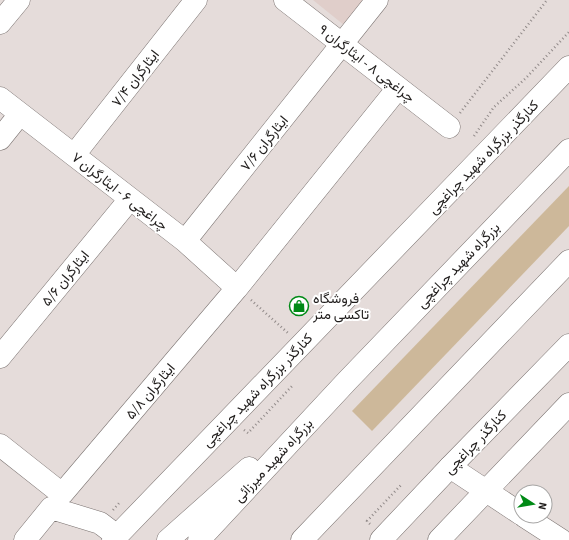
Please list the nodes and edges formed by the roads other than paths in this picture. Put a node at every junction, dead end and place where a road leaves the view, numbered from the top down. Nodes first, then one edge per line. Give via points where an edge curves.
1 (19, 0) edge
2 (196, 0) edge
3 (285, 0) edge
4 (377, 0) edge
5 (0, 23) edge
6 (343, 44) junction
7 (569, 67) edge
8 (398, 88) junction
9 (0, 98) edge
10 (20, 114) junction
11 (449, 127) road end
12 (0, 139) edge
13 (569, 150) edge
14 (74, 155) junction
15 (130, 199) junction
16 (185, 241) junction
17 (569, 261) edge
18 (237, 288) junction
19 (569, 345) edge
20 (0, 357) edge
21 (347, 381) junction
22 (569, 404) edge
23 (401, 437) junction
24 (0, 445) edge
25 (450, 467) junction
26 (487, 491) junction
27 (56, 501) junction
28 (513, 509) edge
29 (538, 524) edge
30 (562, 537) edge
31 (115, 538) edge
32 (25, 540) edge
33 (168, 540) edge
34 (199, 540) edge
35 (302, 540) edge
36 (316, 540) edge
37 (381, 540) edge
38 (439, 540) edge

1 - 5 main road
2 - 14 main road, ایثارگران ۷/۴
3 - 6 main road, چراغچی ۸ - ایثارگران ۹
4 - 6 main road, ایثارگران ۷/۶
6 - 8 main road, چراغچی ۸ - ایثارگران ۹
6 - 16 main road, ایثارگران ۷/۶
7 - 31 main road, کنارگذر بزرگراه شهید چراغچی
8 - 11 main road, چراغچی ۸ - ایثارگران ۹
8 - 18 main road, ایثارگران ۵/۸
9 - 10 main road, چراغچی ۶ - ایثارگران ۷
10 - 12 main road
10 - 14 main road, چراغچی ۶ - ایثارگران ۷
13 - 21 main road, بزرگراه شهید چراغچی
14 - 15 main road, چراغچی ۶ - ایثارگران ۷
15 - 16 main road, چراغچی ۶ - ایثارگران ۷
15 - 20 main road, ایثارگران ۵/۶
16 - 18 main road, چراغچی ۶ - ایثارگران ۷
17 - 23 main road
18 - 27 main road, ایثارگران ۵/۸
19 - 25 main road, کنارگذر چراغچی
21 - 33 main road
21 - 34 main road, بزرگراه شهید میرزائی
22 - 26 main road
23 - 35 main road
23 - 36 main road
24 - 27 main road
25 - 26 main road
25 - 37 main road, کنارگذر چراغچی
26 - 28 main road
26 - 38 main road
27 - 31 main road via 100,523
27 - 32 main road, ایثارگران ۵/۸
29 - 30 main road

